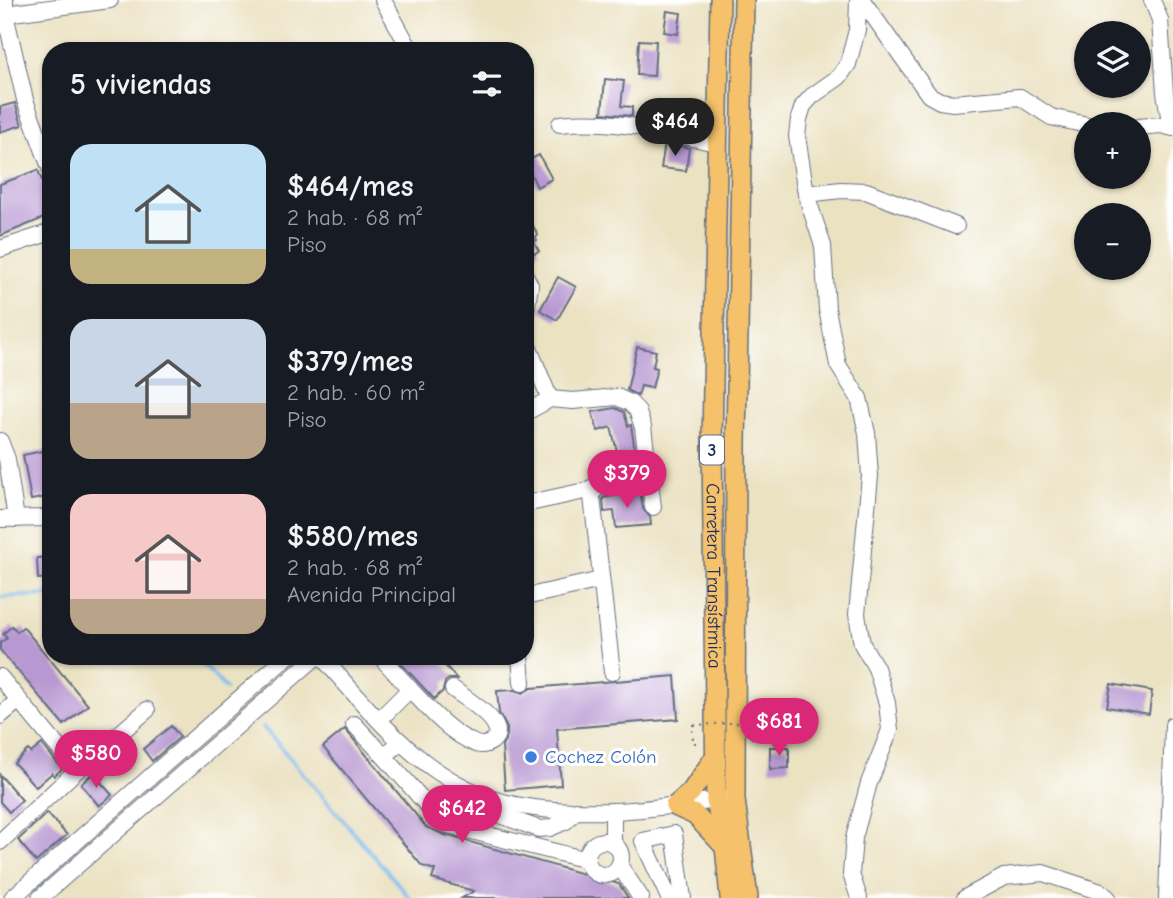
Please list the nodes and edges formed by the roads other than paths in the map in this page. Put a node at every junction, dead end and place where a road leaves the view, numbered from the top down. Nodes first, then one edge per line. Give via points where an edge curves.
1 (110, 0) edge
2 (383, 0) edge
3 (720, 0) edge
4 (744, 0) edge
5 (860, 0) edge
6 (1152, 0) edge
7 (5, 7) edge
8 (406, 42) edge
9 (1074, 122) edge
10 (560, 124) dead end
11 (1151, 126) edge
12 (1172, 127) edge
13 (717, 143) junction
14 (42, 146) edge
15 (806, 194) junction
16 (956, 226) dead end
17 (42, 235) edge
18 (0, 249) edge
19 (534, 361) edge
20 (550, 400) junction
21 (534, 408) edge
22 (0, 441) edge
23 (649, 477) junction
24 (591, 488) junction
25 (534, 501) edge
26 (653, 507) dead end
27 (42, 518) edge
28 (8, 519) edge
29 (601, 580) junction
30 (534, 595) edge
31 (278, 665) edge
32 (309, 665) edge
33 (327, 665) edge
34 (388, 665) edge
35 (521, 665) edge
36 (612, 672) dead end
37 (0, 677) edge
38 (522, 683) dead end
39 (410, 689) junction
40 (453, 689) dead end
41 (19, 700) junction
42 (147, 709) dead end
43 (0, 716) edge
44 (379, 720) junction
45 (354, 724) dead end
46 (1173, 726) edge
47 (401, 742) junction
48 (384, 757) junction
49 (716, 757) junction
50 (77, 770) junction
51 (725, 800) junction
52 (675, 806) junction
53 (613, 811) junction
54 (643, 841) junction
55 (0, 842) edge
56 (725, 847) junction
57 (617, 853) junction
58 (587, 860) junction
59 (12, 898) edge
60 (40, 898) edge
61 (641, 898) edge
62 (669, 898) edge
63 (683, 898) edge
64 (730, 898) edge
65 (748, 898) edge
66 (859, 898) edge
67 (965, 898) edge
68 (1108, 898) edge
69 (1167, 898) edge

1 - 7 street
2 - 8 street
3 - 13 main road, Carretera Transístmica / 3
4 - 51 main road, Carretera Transístmica / 3
5 - 9 street via 929,95 953,103 1020,97 1051,117
5 - 15 street via 849,64 812,96 799,119 797,136
6 - 12 street via 1160,20
7 - 14 street via 25,100
10 - 13 street via 590,121 648,128
11 - 12 street
13 - 49 main road, Carretera Transístmica / 3 via 712,443
15 - 16 street via 866,191
15 - 66 street via 822,246 838,365 859,398 867,433 870,476 857,614 862,644 876,668 887,703 890,730 854,838 852,874
17 - 18 street
19 - 20 street
20 - 21 street
20 - 23 street via 617,397 631,403 643,427
22 - 28 street via 7,459
23 - 24 street
23 - 26 street
24 - 25 street
24 - 29 street
27 - 28 street
29 - 30 street
29 - 36 street
31 - 59 street
32 - 60 street
33 - 44 street
34 - 39 street
35 - 38 street
37 - 41 street
39 - 40 street via 456,733 479,745 495,739 498,731 491,718
39 - 44 street
41 - 43 street
41 - 50 street
42 - 50 street
44 - 47 street
45 - 48 street
46 - 69 street
47 - 48 street
47 - 53 street via 423,762 464,786 506,803
48 - 58 street via 434,815 449,825
49 - 51 main road, Carretera Transístmica / 3
49 - 52 main road
50 - 55 street
51 - 52 street
51 - 56 main road, Carretera Transístmica / 3
51 - 65 main road, Carretera Transístmica / 3
52 - 53 street
52 - 56 main road via 695,815
53 - 57 street
54 - 57 street
54 - 62 street
54 - 63 street via 674,834
56 - 64 main road, Carretera Transístmica / 3
57 - 58 street via 604,841 595,843
57 - 58 street via 613,872 605,875 590,868
57 - 61 street
67 - 68 street via 1004,877 1043,873

